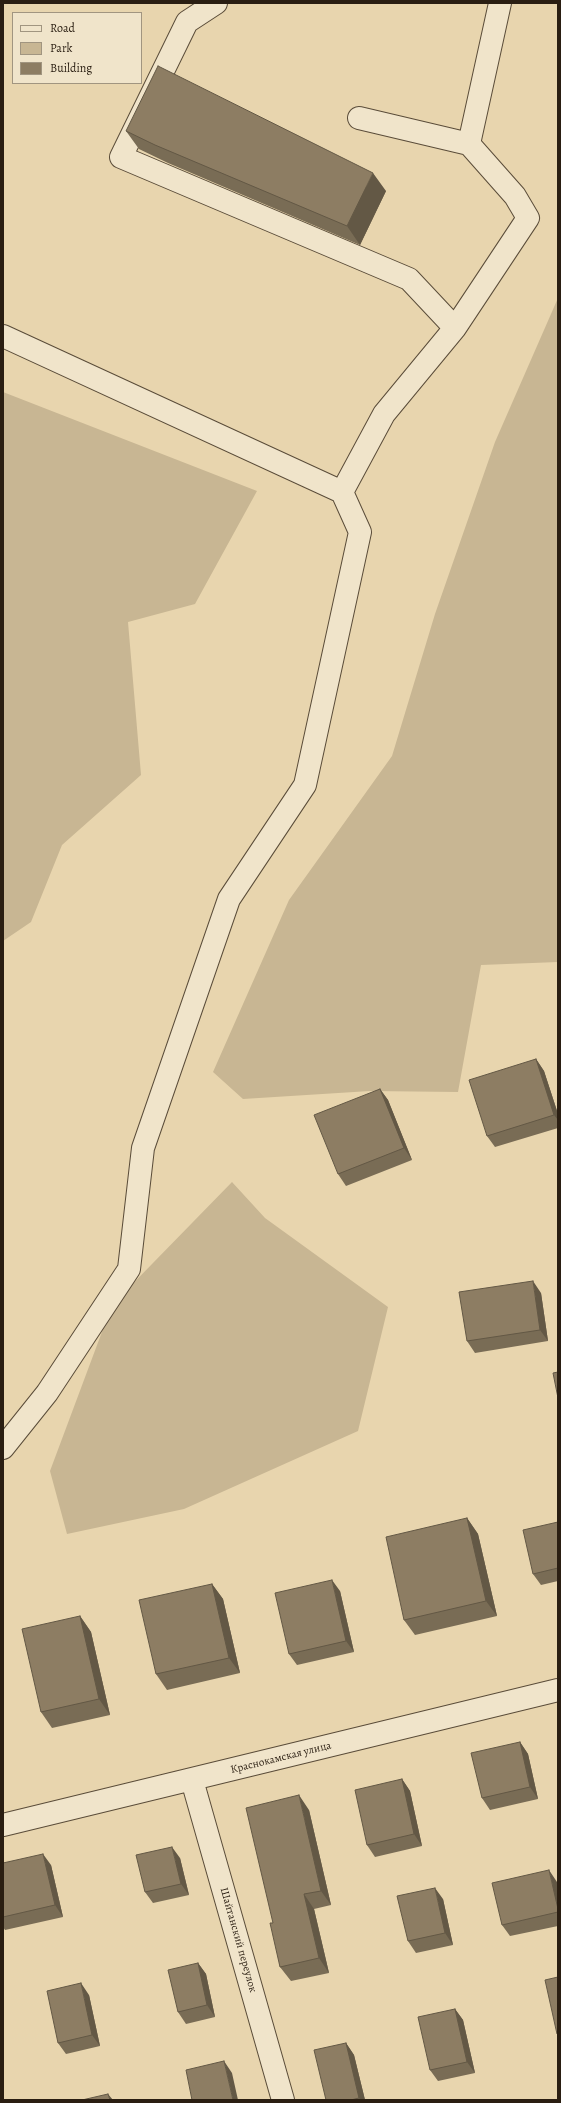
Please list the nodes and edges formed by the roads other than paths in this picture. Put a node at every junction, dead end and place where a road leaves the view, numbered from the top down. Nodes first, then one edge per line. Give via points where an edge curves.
1 (216, 3) edge
2 (500, 3) edge
3 (358, 118) dead end
4 (469, 144) junction
5 (455, 328) junction
6 (3, 336) edge
7 (342, 492) junction
8 (3, 1448) edge
9 (558, 1690) edge
10 (192, 1780) junction
11 (3, 1825) edge
12 (283, 2100) edge

1 - 5 street via 188,22 121,157 409,278
2 - 4 street
3 - 4 street
4 - 5 street via 515,196 528,218
5 - 7 street via 384,414
6 - 7 street
7 - 8 street via 360,532 305,785 229,899 143,1148 129,1269 48,1393
9 - 10 street, Краснокамская улица
10 - 11 street, Краснокамская улица
10 - 12 street, Шайтанский переулок

